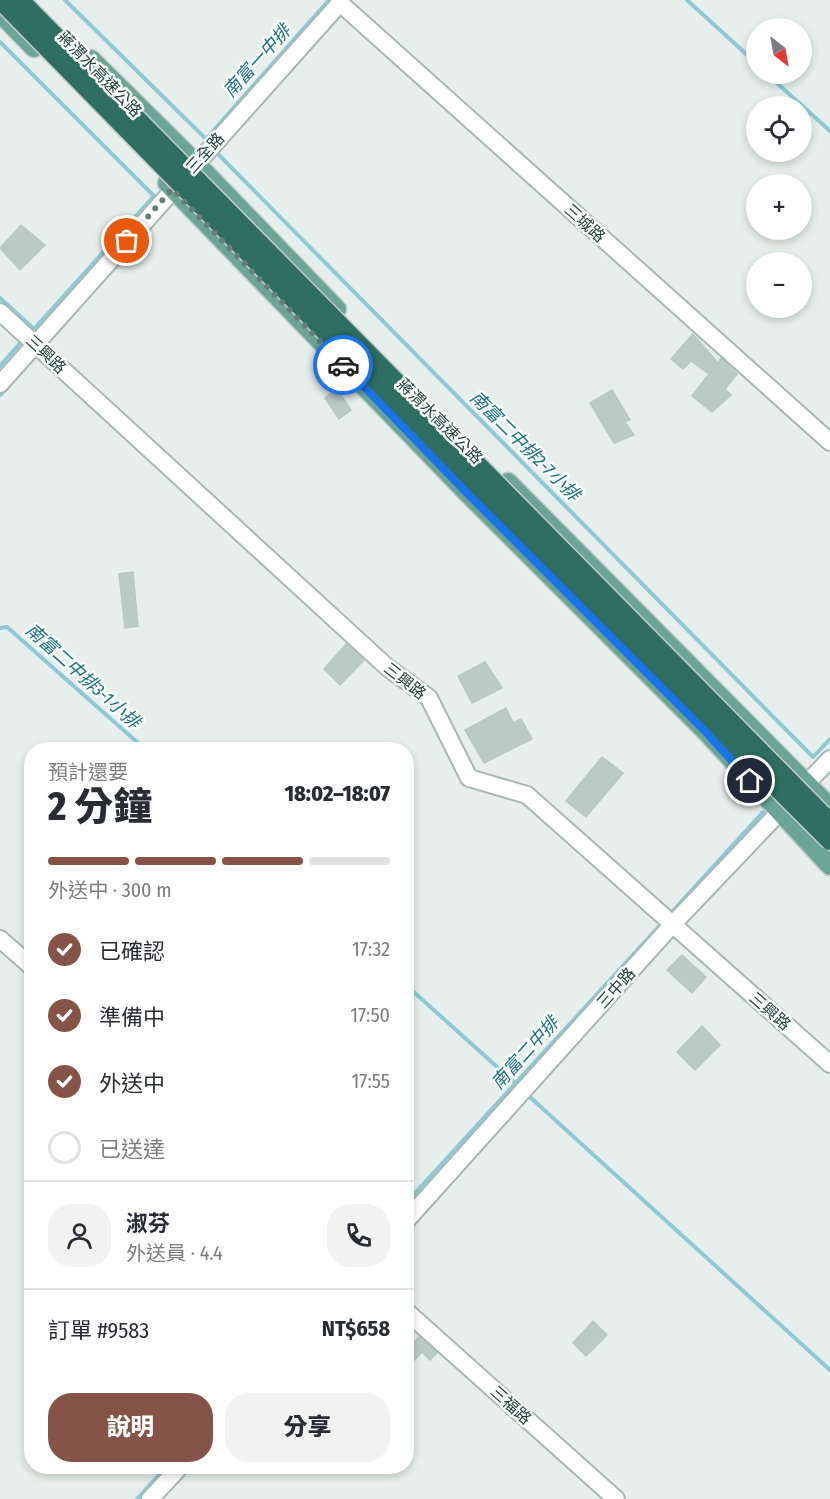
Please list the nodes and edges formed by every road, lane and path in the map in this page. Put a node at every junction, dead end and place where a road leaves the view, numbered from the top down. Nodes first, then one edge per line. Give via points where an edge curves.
1 (0, 0) edge
2 (20, 0) edge
3 (31, 0) edge
4 (340, 2) edge
5 (0, 13) edge
6 (196, 163) junction
7 (172, 189) junction
8 (0, 312) edge
9 (35, 345) junction
10 (0, 384) edge
11 (830, 442) edge
12 (830, 759) edge
13 (808, 784) junction
14 (830, 807) edge
15 (780, 813) junction
16 (830, 822) edge
17 (830, 841) edge
18 (830, 866) edge
19 (672, 925) junction
20 (0, 939) edge
21 (24, 960) edge
22 (830, 1064) edge
23 (414, 1212) edge
24 (414, 1318) edge
25 (173, 1474) edge
26 (150, 1499) edge
27 (616, 1499) edge

1 - 17 highway, 蔣渭水高速公路, bridge
2 - 16 highway, 蔣渭水高速公路, bridge
3 - 6 main road
4 - 6 street, 三全路
4 - 11 street, 三城路
5 - 7 main road
6 - 7 street, 三全路
6 - 13 main road via 402,377
7 - 9 street, 三全路
7 - 15 main road via 706,732
8 - 9 street, 三興路
9 - 10 street, 三全路
9 - 19 street, 三興路 via 387,668 429,698 469,778 527,795
12 - 13 street, 三中路
13 - 14 main road
13 - 15 street, 三中路
15 - 18 main road
15 - 19 street, 三中路
19 - 22 street, 三興路
19 - 23 street, 三中路
20 - 21 street
24 - 27 street, 三福路
25 - 26 street

